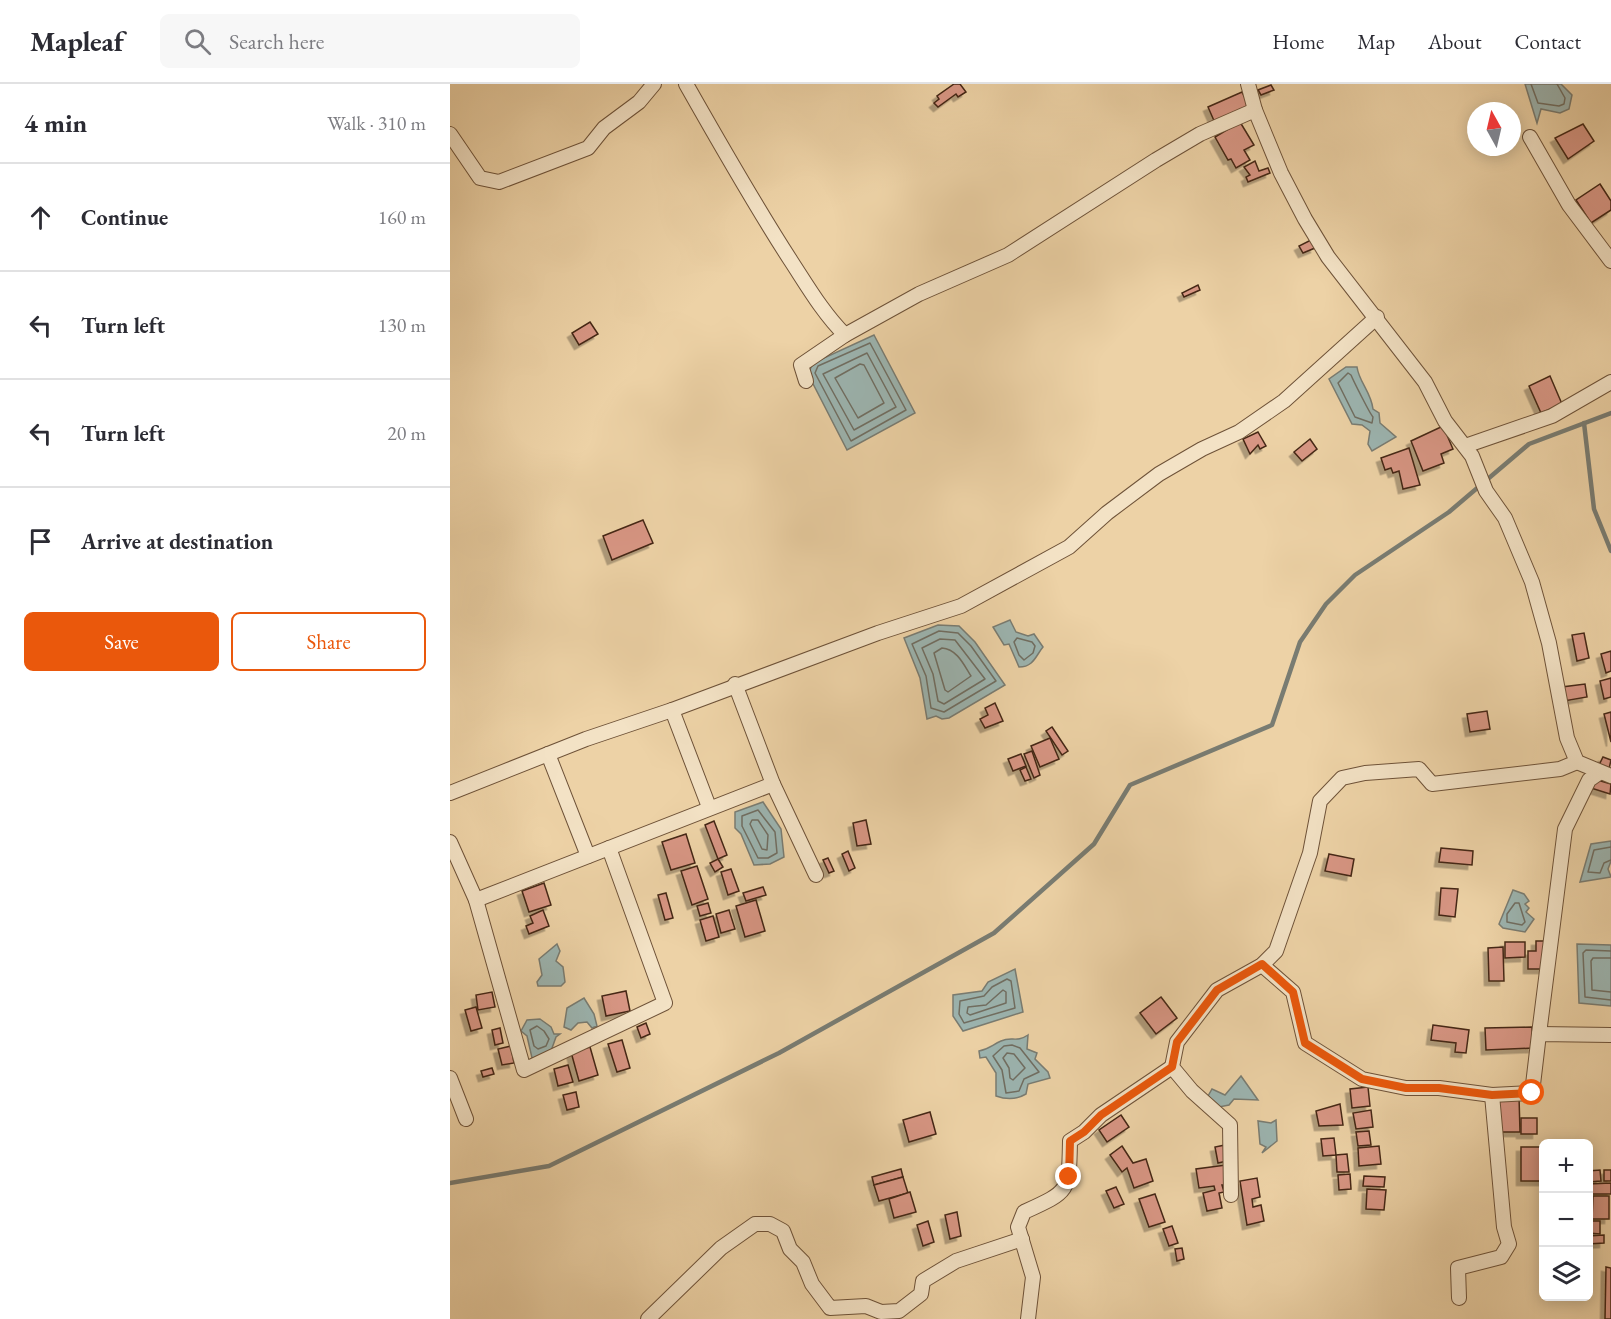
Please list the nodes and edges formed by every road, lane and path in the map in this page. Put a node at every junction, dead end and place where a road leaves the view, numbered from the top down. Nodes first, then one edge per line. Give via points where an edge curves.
1 (654, 84) edge
2 (686, 84) edge
3 (1248, 84) edge
4 (1255, 110) junction
5 (450, 134) edge
6 (1530, 137) dead end
7 (1611, 261) edge
8 (1377, 317) junction
9 (845, 335) junction
10 (806, 381) dead end
11 (1611, 382) edge
12 (1465, 446) junction
13 (735, 684) junction
14 (672, 710) junction
15 (548, 754) junction
16 (1577, 762) junction
17 (1605, 774) edge
18 (773, 784) junction
19 (450, 793) edge
20 (708, 807) junction
21 (450, 842) edge
22 (609, 848) junction
23 (588, 856) junction
24 (816, 875) dead end
25 (476, 900) junction
26 (1262, 964) junction
27 (1539, 1034) junction
28 (1611, 1035) edge
29 (1172, 1067) junction
30 (450, 1078) edge
31 (1492, 1095) junction
32 (466, 1119) dead end
33 (1231, 1195) dead end
34 (1022, 1239) junction
35 (1459, 1298) dead end
36 (648, 1319) edge
37 (1028, 1319) edge

1 - 5 street via 639,102 604,128 588,148 499,182 480,178
2 - 9 street via 777,240 829,319
3 - 4 street
4 - 8 street via 1305,219 1328,256
4 - 9 street via 1200,134 1008,255 919,294
6 - 7 street via 1569,205
8 - 12 street via 1425,382 1445,421
8 - 13 street via 1284,401 1239,432 1159,474 1069,547 1031,569 941,615
9 - 10 street via 801,365
11 - 12 street via 1552,416
12 - 16 street via 1486,491 1505,518 1532,582 1549,643 1567,738
13 - 14 street
13 - 18 street
14 - 15 street
14 - 20 street
15 - 19 street
15 - 23 street
16 - 17 street
16 - 26 street via 1560,769 1432,784 1419,769 1342,778 1320,801 1310,853 1276,951
17 - 27 street via 1589,780 1565,829
18 - 20 street
18 - 24 street
20 - 22 street
21 - 25 street
22 - 23 street
22 - 25 street via 665,1003 524,1070
23 - 25 street
26 - 29 street via 1217,990 1177,1042
26 - 31 street via 1293,992 1305,1043 1362,1079 1406,1088
27 - 28 street
27 - 31 street via 1532,1093
29 - 33 street via 1230,1125
29 - 34 street via 1070,1141 1069,1177 1059,1196 1024,1212 1018,1227
30 - 32 street
31 - 35 street via 1504,1227 1509,1244 1501,1257 1458,1268
34 - 36 street via 956,1261 923,1281 921,1294 911,1303 899,1311 881,1312 866,1306 830,1308 812,1284 803,1262 790,1250 783,1232 770,1224 755,1224 721,1248
34 - 37 street via 1033,1277

